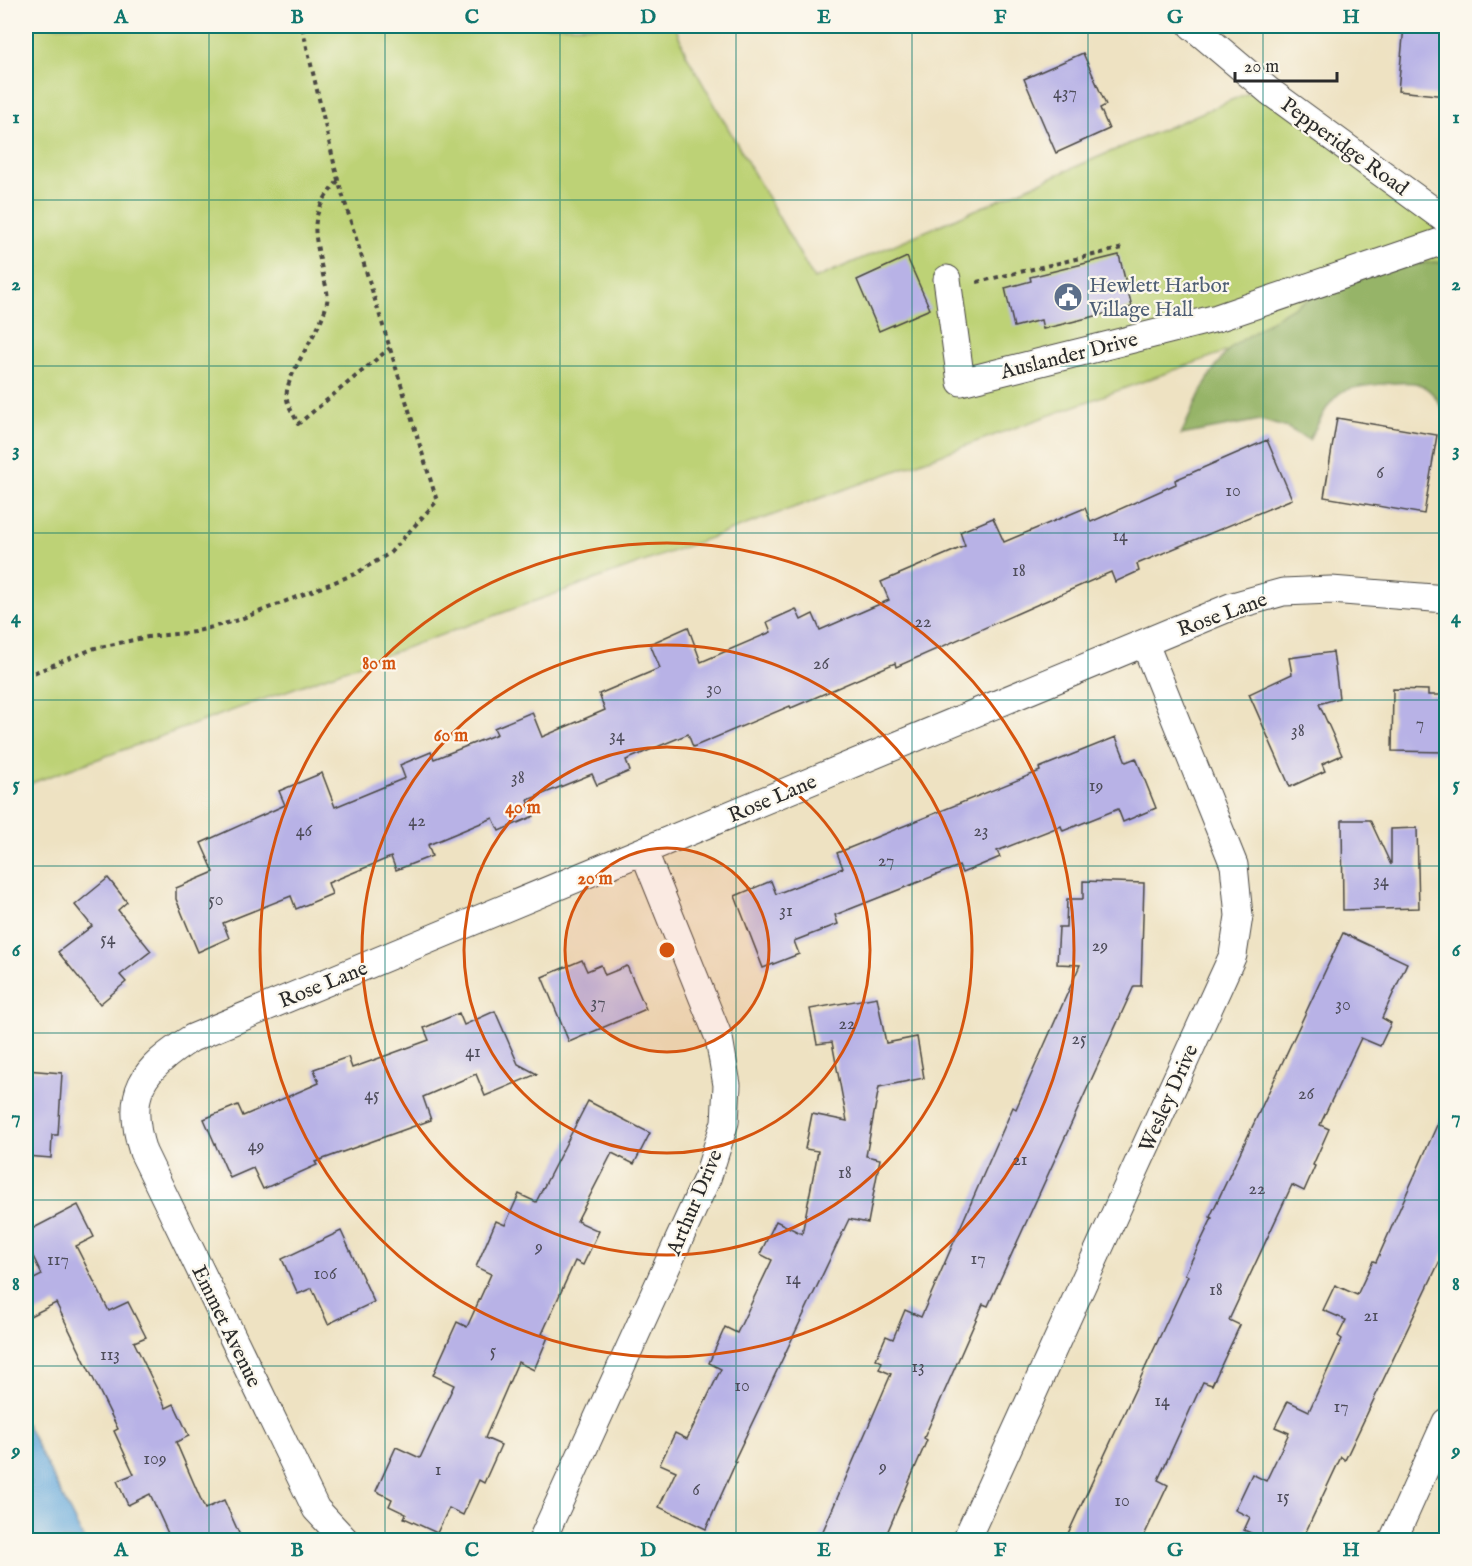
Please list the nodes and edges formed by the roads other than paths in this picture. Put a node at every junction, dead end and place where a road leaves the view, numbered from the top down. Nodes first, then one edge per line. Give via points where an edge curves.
1 (1191, 26) edge
2 (1446, 226) edge
3 (947, 284) road end
4 (1446, 599) edge
5 (1145, 644) junction
6 (644, 852) junction
7 (134, 1100) joint
8 (1446, 1422) edge
9 (345, 1540) edge
10 (542, 1540) edge
11 (966, 1540) edge
12 (1393, 1540) edge

1 - 2 street, Pepperidge Road via 1269,91
2 - 3 street, Auslander Drive via 1217,318 961,382
4 - 5 street, Rose Lane via 1331,590 1283,592 1233,606
5 - 6 street, Rose Lane
5 - 11 street, Wesley Drive via 1234,865 1239,916 1233,955
6 - 7 street, Rose Lane via 192,1038 145,1074
6 - 10 street, Arthur Drive via 719,1038 727,1085 726,1122 708,1176
7 - 9 street, Emmet Avenue via 136,1130 143,1152 316,1509
8 - 12 street

